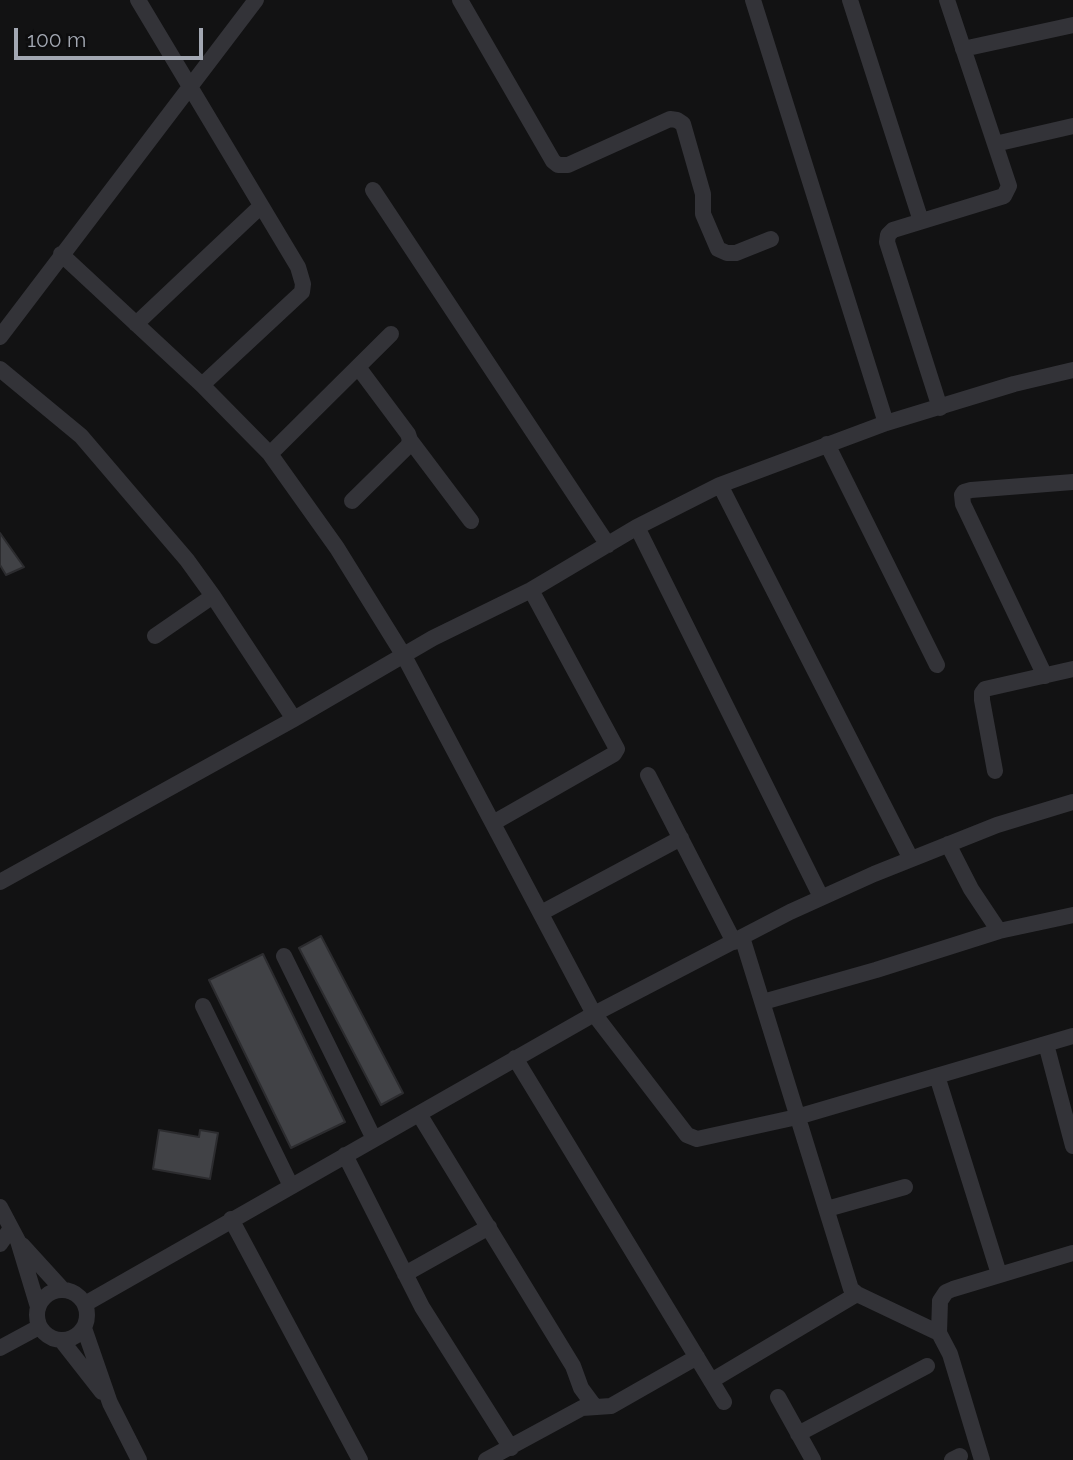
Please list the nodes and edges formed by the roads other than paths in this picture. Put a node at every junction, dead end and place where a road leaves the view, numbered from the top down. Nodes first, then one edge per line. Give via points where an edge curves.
1 (138, 0) edge
2 (460, 0) edge
3 (753, 0) edge
4 (850, 0) edge
5 (947, 0) edge
6 (250, 3) edge
7 (1073, 25) edge
8 (963, 49) junction
9 (189, 88) junction
10 (1073, 126) edge
11 (995, 144) junction
12 (373, 190) dead end
13 (261, 205) junction
14 (921, 221) junction
15 (771, 239) dead end
16 (61, 254) junction
17 (136, 324) junction
18 (391, 334) dead end
19 (0, 337) edge
20 (358, 367) junction
21 (0, 369) edge
22 (1073, 370) edge
23 (202, 385) junction
24 (940, 408) junction
25 (886, 423) junction
26 (410, 440) junction
27 (827, 444) junction
28 (270, 454) junction
29 (1073, 482) edge
30 (720, 485) junction
31 (352, 501) dead end
32 (471, 521) dead end
33 (637, 527) junction
34 (608, 545) junction
35 (531, 590) junction
36 (213, 596) junction
37 (155, 636) dead end
38 (404, 656) junction
39 (937, 666) dead end
40 (1073, 670) edge
41 (1045, 676) junction
42 (294, 719) junction
43 (995, 771) dead end
44 (648, 775) dead end
45 (1073, 802) edge
46 (493, 823) junction
47 (681, 838) junction
48 (948, 844) junction
49 (911, 859) junction
50 (0, 882) edge
51 (821, 897) junction
52 (541, 913) junction
53 (1073, 915) edge
54 (999, 931) junction
55 (738, 939) junction
56 (284, 957) dead end
57 (763, 1002) junction
58 (203, 1006) dead end
59 (594, 1014) junction
60 (1073, 1036) edge
61 (1046, 1044) junction
62 (515, 1058) junction
63 (937, 1076) junction
64 (419, 1114) junction
65 (797, 1117) junction
66 (374, 1139) junction
67 (1073, 1146) edge
68 (345, 1155) junction
69 (291, 1186) junction
70 (905, 1187) dead end
71 (827, 1209) junction
72 (1, 1211) edge
73 (232, 1219) junction
74 (489, 1227) junction
75 (15, 1234) junction
76 (0, 1244) edge
77 (1073, 1253) edge
78 (405, 1274) junction
79 (999, 1275) junction
80 (63, 1290) junction
81 (858, 1294) junction
82 (85, 1304) junction
83 (38, 1307) junction
84 (39, 1326) junction
85 (84, 1328) junction
86 (939, 1333) junction
87 (62, 1341) junction
88 (0, 1348) edge
89 (697, 1357) junction
90 (928, 1366) dead end
91 (711, 1381) junction
92 (778, 1397) dead end
93 (724, 1402) dead end
94 (110, 1403) junction
95 (595, 1406) junction
96 (799, 1434) junction
97 (511, 1448) junction
98 (139, 1460) edge
99 (360, 1460) edge
100 (486, 1460) edge
101 (813, 1460) edge
102 (982, 1460) edge

1 - 9 street
2 - 15 street via 558,165 568,166 670,119 677,120 700,183 703,214 718,248 736,253
3 - 25 street
4 - 14 street
5 - 8 street
6 - 9 street
7 - 8 street
8 - 11 street
9 - 13 street
9 - 16 street
10 - 11 street
11 - 14 street via 1009,186 1004,196
12 - 34 street
13 - 17 street
13 - 23 street via 298,267 302,292
14 - 24 street via 893,230 887,242
16 - 17 street
16 - 19 street
17 - 23 street
18 - 20 street
20 - 26 street
20 - 28 street
21 - 36 street via 81,436
22 - 24 street
23 - 28 street
24 - 25 street
25 - 27 street
26 - 31 street
26 - 32 street
27 - 30 street
27 - 39 street
28 - 38 street via 337,548
29 - 41 street via 971,490 962,495 962,504
30 - 33 street
30 - 49 street
33 - 34 street
33 - 51 street
34 - 35 street
35 - 38 street
35 - 46 street via 617,749
36 - 37 street
36 - 42 street
38 - 42 street
38 - 46 street
40 - 41 street
41 - 43 street via 982,693
42 - 50 street
44 - 47 street
45 - 48 street
46 - 52 street
47 - 52 street
47 - 55 street
48 - 49 street
48 - 54 street
49 - 51 street
51 - 55 street
52 - 59 street
53 - 54 street
54 - 57 street
55 - 57 street
55 - 59 street
56 - 66 street
57 - 65 street
58 - 69 street
59 - 62 street
59 - 65 street via 687,1135 697,1139
60 - 61 street
61 - 63 street
61 - 67 street
62 - 64 street
62 - 89 street
63 - 65 street
63 - 79 street
64 - 66 street
64 - 74 street
65 - 71 street
66 - 68 street
68 - 69 street
68 - 78 street
69 - 73 street
70 - 71 street
71 - 81 street via 851,1289
72 - 75 street
73 - 82 street
73 - 99 street
74 - 78 street
74 - 95 street
75 - 76 street
75 - 80 street
75 - 83 street
77 - 79 street
78 - 97 street
79 - 86 street via 946,1292 940,1301
80 - 82 street via 73,1292
80 - 83 street via 48,1294
81 - 86 street
81 - 91 street
82 - 85 street
83 - 84 street
84 - 87 street via 52,1339
84 - 88 street
85 - 87 street
85 - 94 street
86 - 102 street via 950,1354
87 - 94 street
89 - 91 street
89 - 95 street via 611,1406
90 - 96 street
91 - 93 street
92 - 96 street
94 - 98 street
95 - 97 street via 582,1408
96 - 101 street
97 - 100 street

